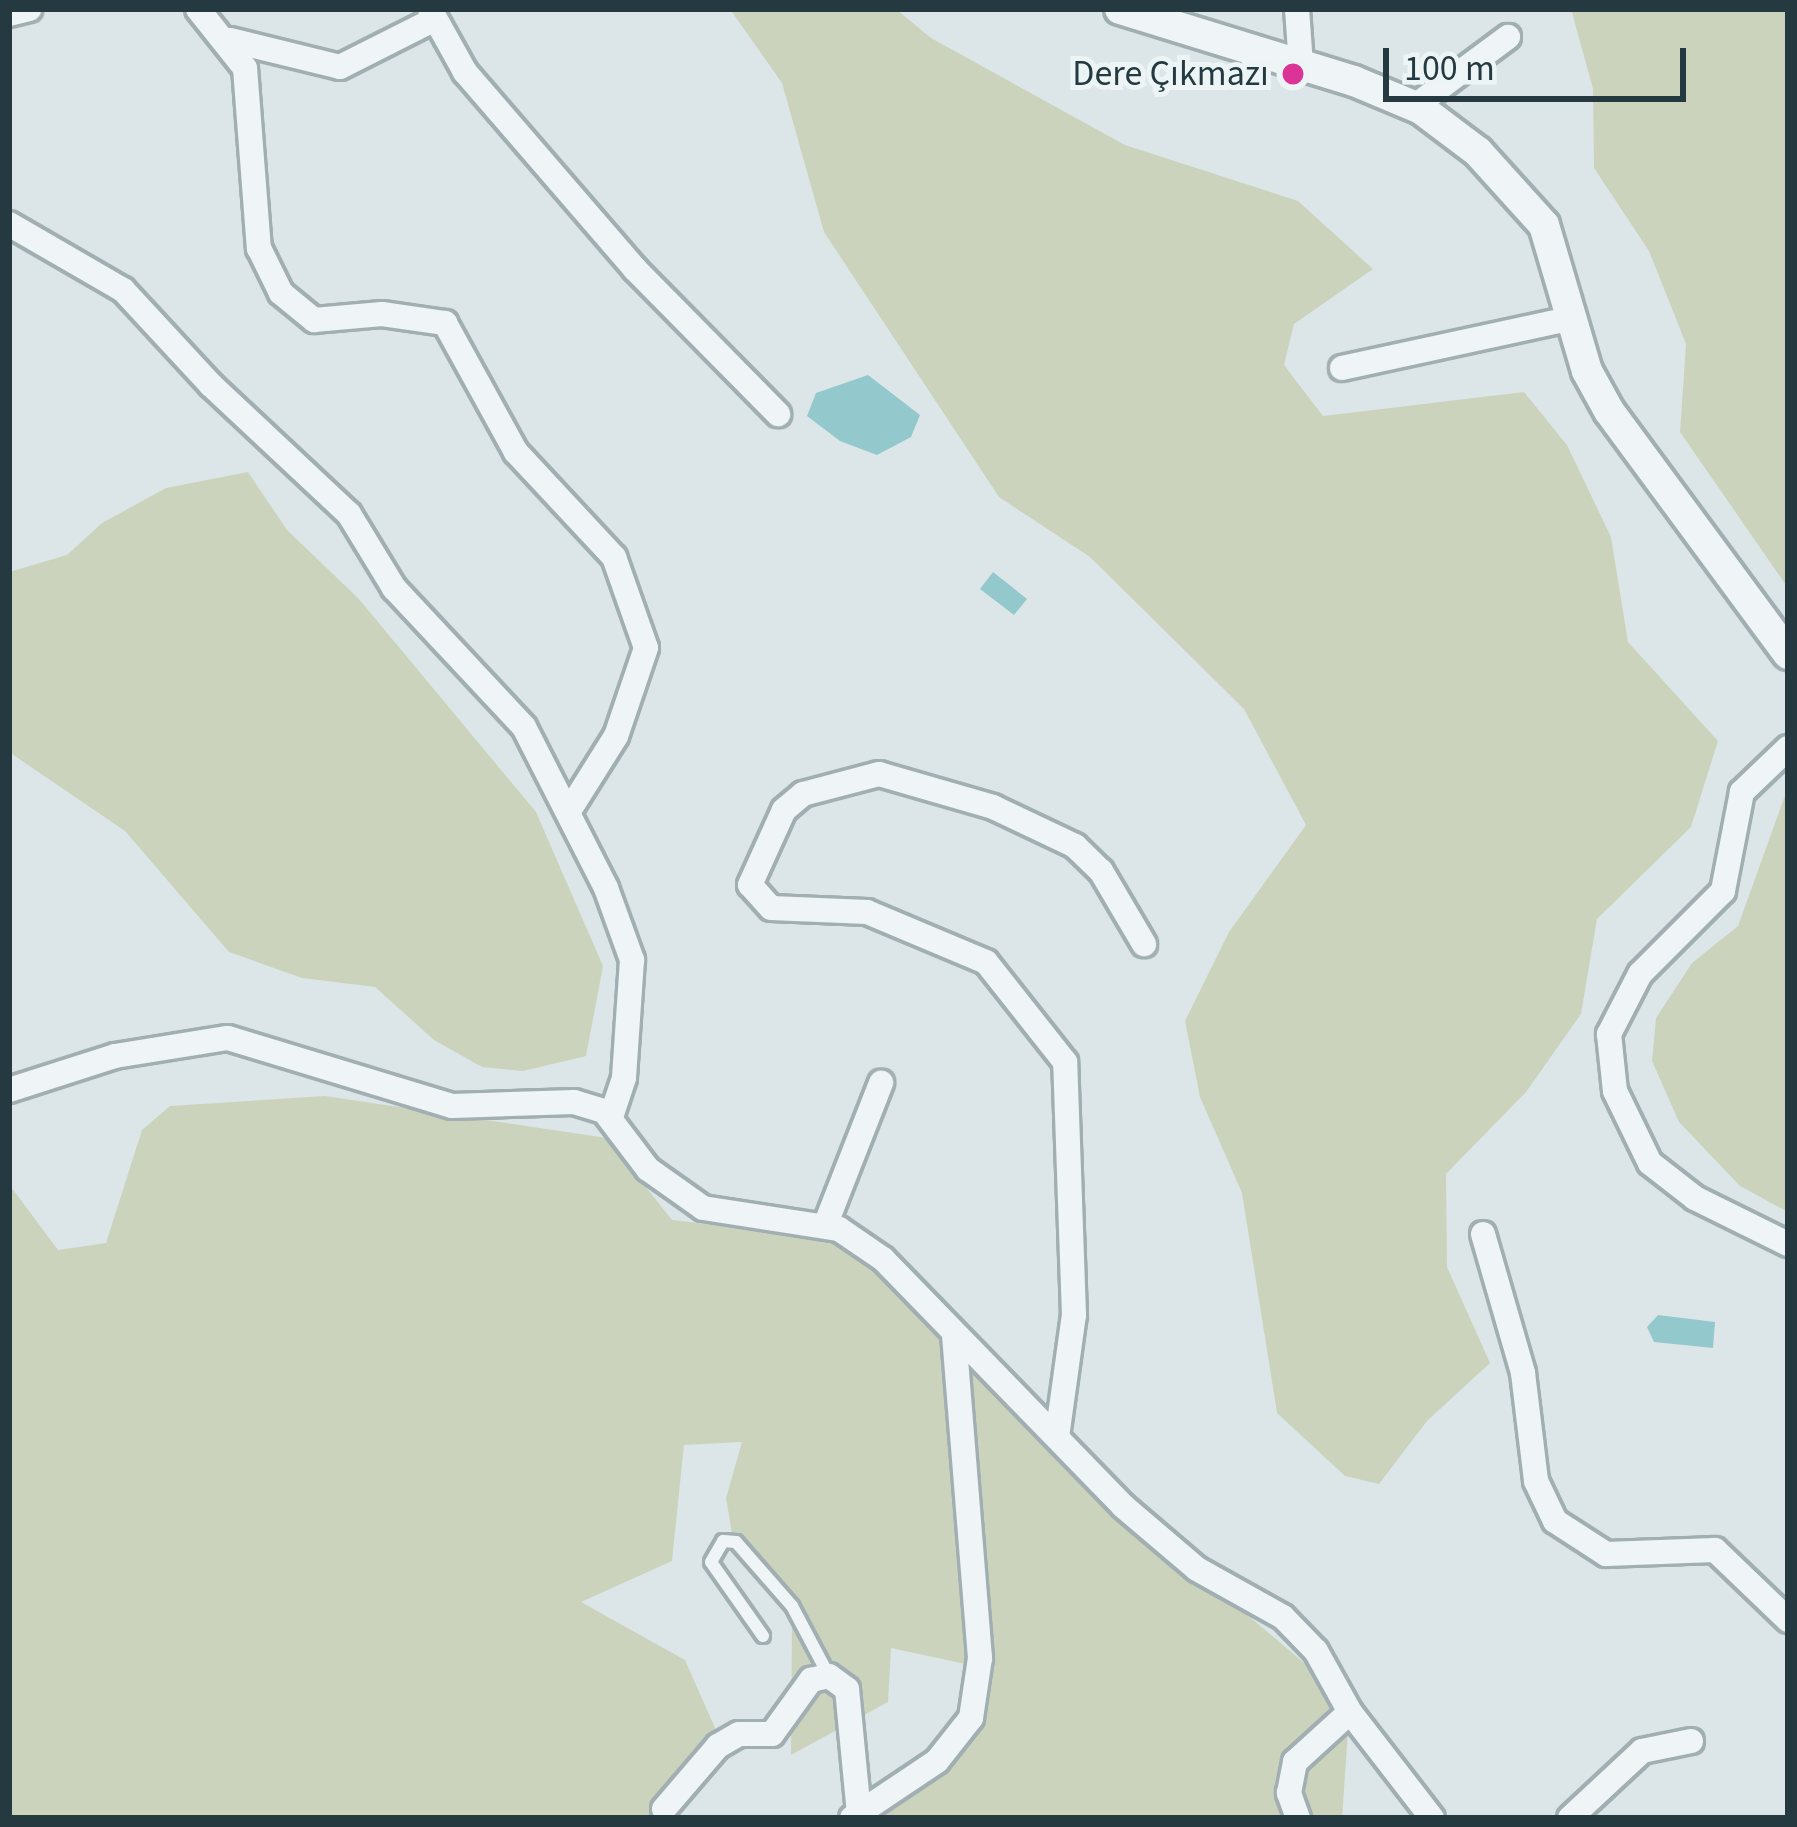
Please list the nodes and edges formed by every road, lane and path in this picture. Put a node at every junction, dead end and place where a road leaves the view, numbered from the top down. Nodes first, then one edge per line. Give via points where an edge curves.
1 (199, 9) edge
2 (1120, 9) edge
3 (1297, 9) edge
4 (431, 14) edge
5 (1508, 37) dead end
6 (230, 40) junction
7 (1301, 65) junction
8 (1415, 106) junction
9 (9, 224) edge
10 (1574, 318) junction
11 (1342, 368) dead end
12 (778, 414) dead end
13 (1788, 654) edge
14 (1788, 748) edge
15 (569, 811) junction
16 (1144, 944) dead end
17 (881, 1082) dead end
18 (9, 1090) edge
19 (610, 1118) junction
20 (825, 1226) junction
21 (1483, 1234) dead end
22 (1788, 1244) edge
23 (954, 1334) junction
24 (1057, 1437) junction
25 (1788, 1620) edge
26 (763, 1636) dead end
27 (829, 1676) junction
28 (1350, 1712) junction
29 (1691, 1742) dead end
30 (664, 1809) dead end
31 (855, 1816) edge
32 (1298, 1818) edge
33 (1432, 1818) edge
34 (1570, 1818) edge

1 - 6 street
2 - 7 street
3 - 7 street
4 - 6 street via 340,67
4 - 12 street via 465,72 634,269
5 - 8 street
6 - 15 street via 245,68 259,248 281,293 314,320 382,314 445,322 516,452 593,530 637,606 646,648 637,692
7 - 8 street
8 - 10 street via 1478,152 1544,225
9 - 15 street via 123,290 349,514 394,588 524,728
10 - 11 street
10 - 13 street via 1587,371 1609,411
14 - 22 street via 1742,792 1723,891 1640,974 1610,1034 1615,1091 1650,1162 1695,1198
15 - 19 street via 632,960 624,1078
16 - 24 street via 1101,871 1075,846 993,807 879,774 803,794 784,810 750,885 771,908 867,912 986,962 1065,1062 1074,1315
17 - 20 street
18 - 19 street via 116,1056 228,1038 401,1096 452,1106 574,1102
19 - 20 street via 648,1169 703,1208
20 - 23 street via 884,1258
21 - 25 street via 1523,1373 1536,1481 1556,1521 1606,1554 1715,1550
23 - 24 street
23 - 31 street via 980,1658 971,1718 938,1761
24 - 28 street via 1197,1569 1283,1617 1316,1651
26 - 27 lane via 711,1562 723,1541 736,1542 792,1606
27 - 30 street via 811,1680 772,1734 739,1734 718,1746
27 - 31 street via 847,1690
28 - 32 street via 1295,1762 1289,1793
28 - 33 street
29 - 34 street via 1642,1751

